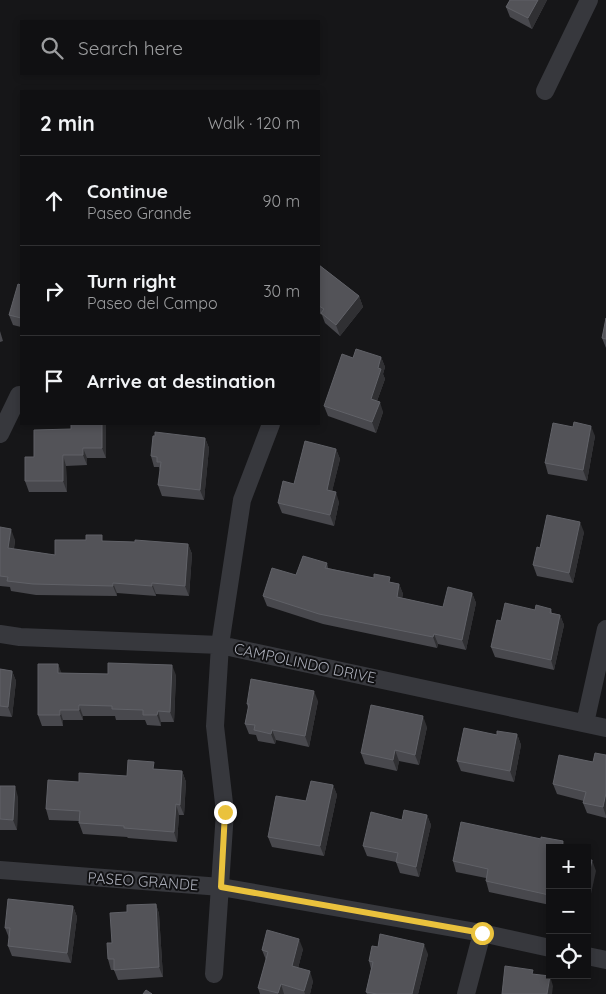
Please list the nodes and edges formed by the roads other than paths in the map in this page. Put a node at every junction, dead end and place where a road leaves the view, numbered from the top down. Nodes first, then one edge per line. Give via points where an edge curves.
1 (589, 0) edge
2 (545, 91) dead end
3 (19, 395) dead end
4 (271, 425) edge
5 (0, 434) edge
6 (606, 629) edge
7 (0, 634) edge
8 (220, 645) junction
9 (585, 724) junction
10 (606, 728) edge
11 (0, 870) edge
12 (221, 887) junction
13 (482, 933) junction
14 (546, 947) edge
15 (591, 957) edge
16 (606, 960) edge
17 (214, 974) dead end
18 (466, 994) edge

1 - 2 street
3 - 5 street
4 - 8 street via 242,500
6 - 9 street
7 - 8 street, CAMPOLINDO DRIVE
8 - 9 street, CAMPOLINDO DRIVE
8 - 12 street via 215,726 225,812
9 - 10 street, CAMPOLINDO DRIVE
11 - 12 street, PASEO GRANDE
12 - 13 street, PASEO GRANDE
12 - 17 street
13 - 14 street, PASEO GRANDE
13 - 18 street
15 - 16 street

